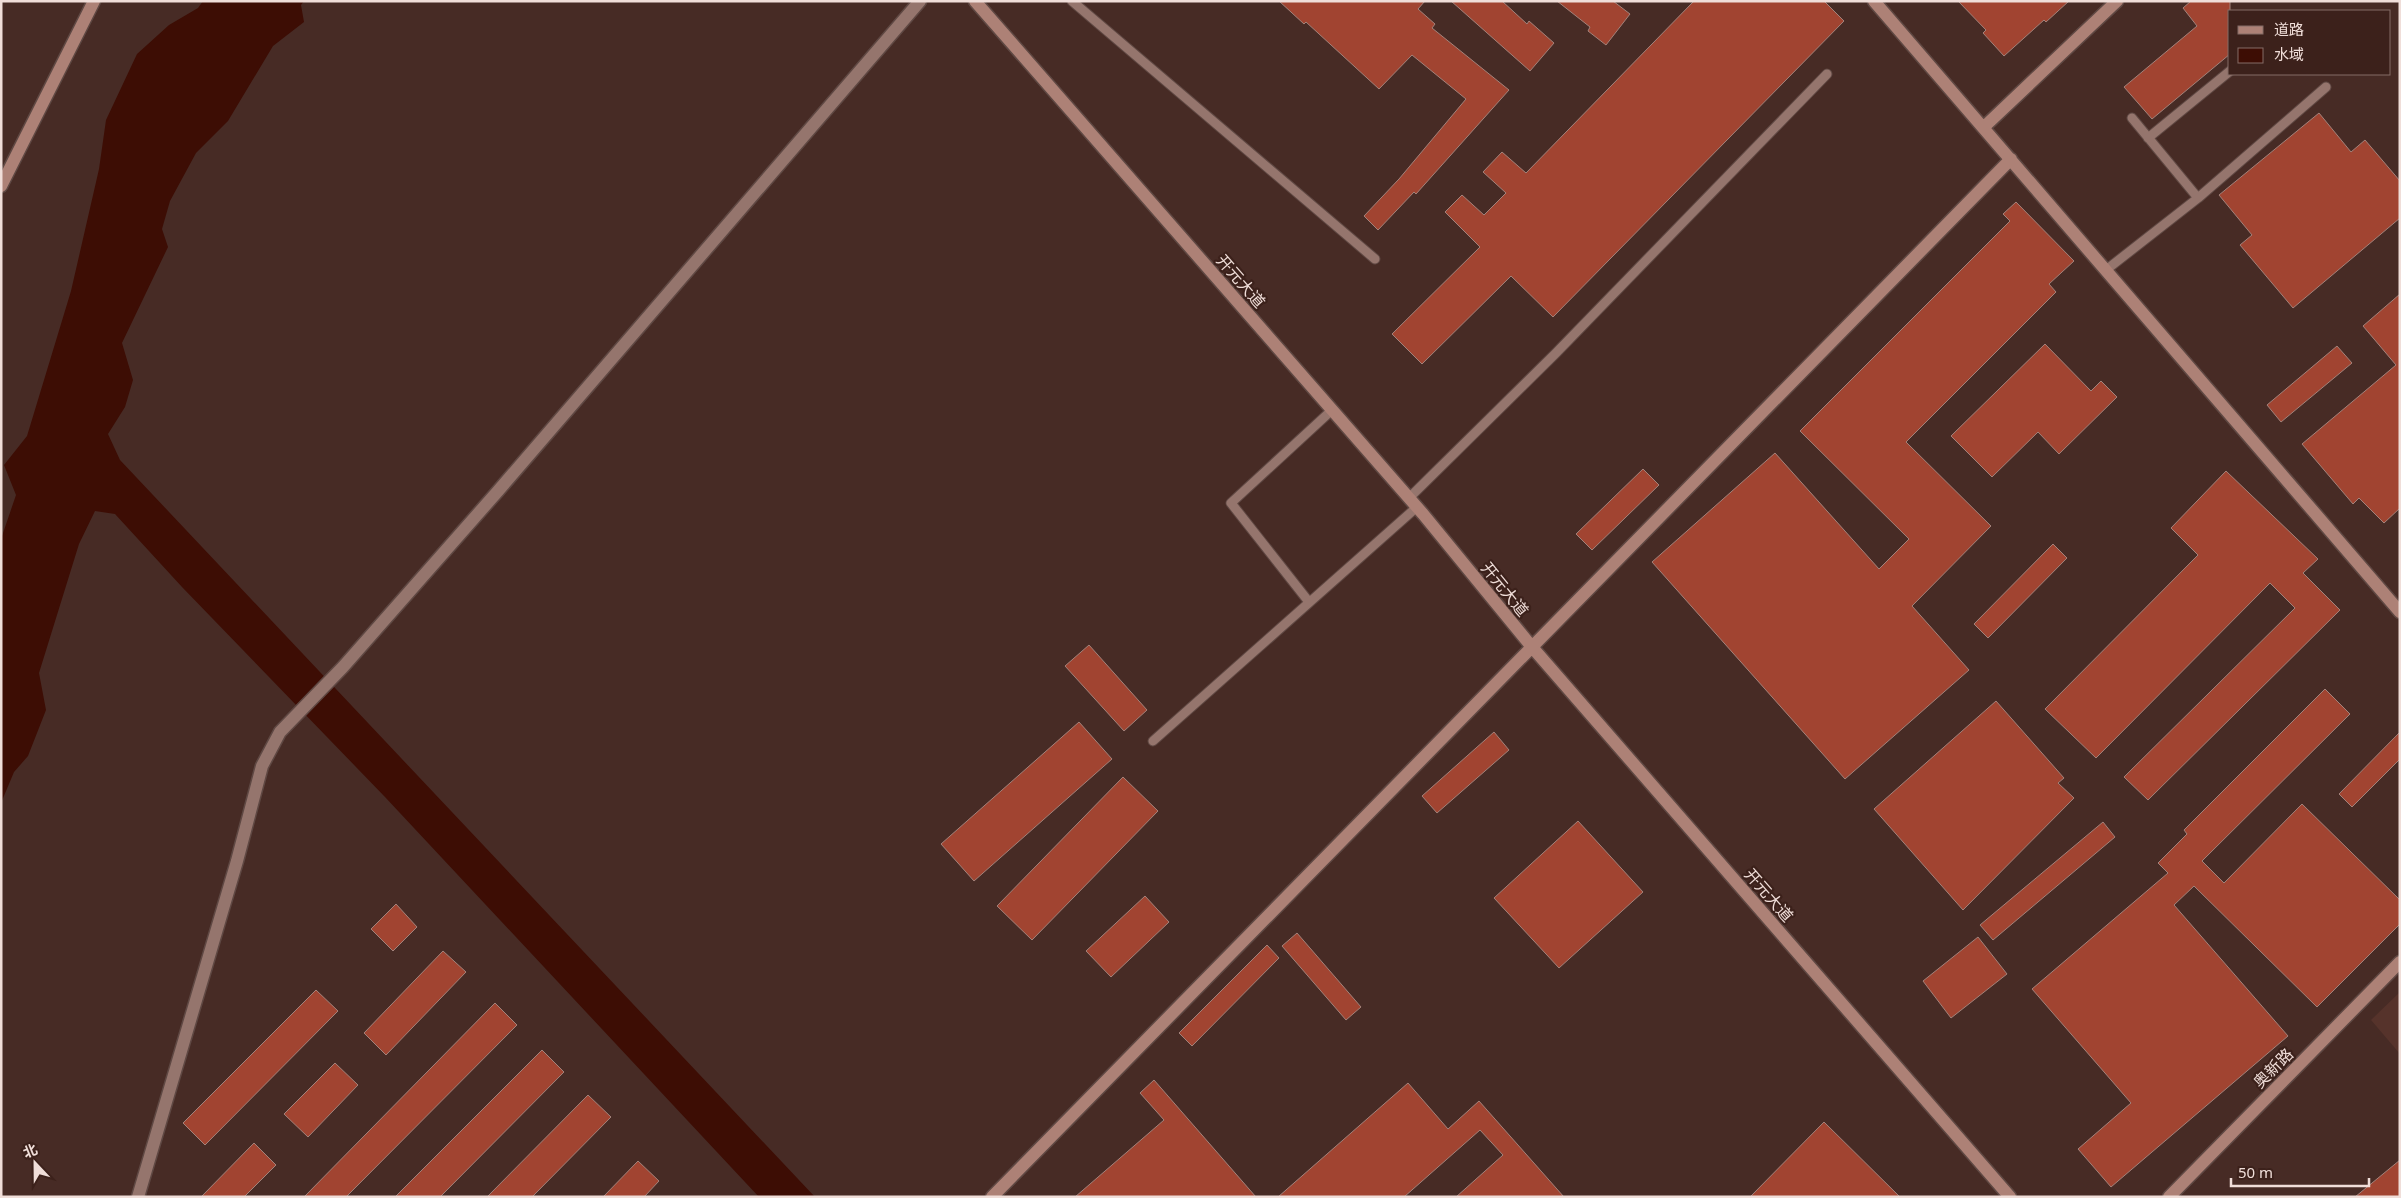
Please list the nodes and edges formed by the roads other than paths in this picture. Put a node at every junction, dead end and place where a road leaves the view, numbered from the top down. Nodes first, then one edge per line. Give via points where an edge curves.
1 (94, 1) edge
2 (920, 1) edge
3 (975, 1) edge
4 (1072, 1) edge
5 (1874, 1) edge
6 (2117, 1) edge
7 (2228, 73) edge
8 (1827, 74) dead end
9 (2326, 87) dead end
10 (2132, 118) dead end
11 (1984, 127) junction
12 (2148, 138) junction
13 (2011, 159) junction
14 (1, 186) edge
15 (2198, 198) junction
16 (1375, 259) dead end
17 (2106, 270) junction
18 (1332, 410) junction
19 (1413, 503) junction
20 (1310, 602) junction
21 (2400, 612) edge
22 (1532, 647) junction
23 (1153, 741) dead end
24 (2400, 962) edge
25 (138, 1197) edge
26 (992, 1197) edge
27 (2010, 1197) edge
28 (2169, 1197) edge

1 - 14 street
2 - 25 street via 498,491 343,667 280,732 262,766 237,862
3 - 18 street, 开元大道
4 - 16 lane
5 - 11 street
6 - 11 street
7 - 12 lane
8 - 19 lane
9 - 15 lane
10 - 12 lane
11 - 13 street
12 - 15 lane
13 - 17 street
13 - 22 street
15 - 17 lane
17 - 21 street
18 - 19 street, 开元大道
18 - 20 lane via 1231,503
19 - 20 lane
19 - 22 street, 开元大道
20 - 23 lane
22 - 26 street
22 - 27 street, 开元大道
24 - 28 street, 奥新路

